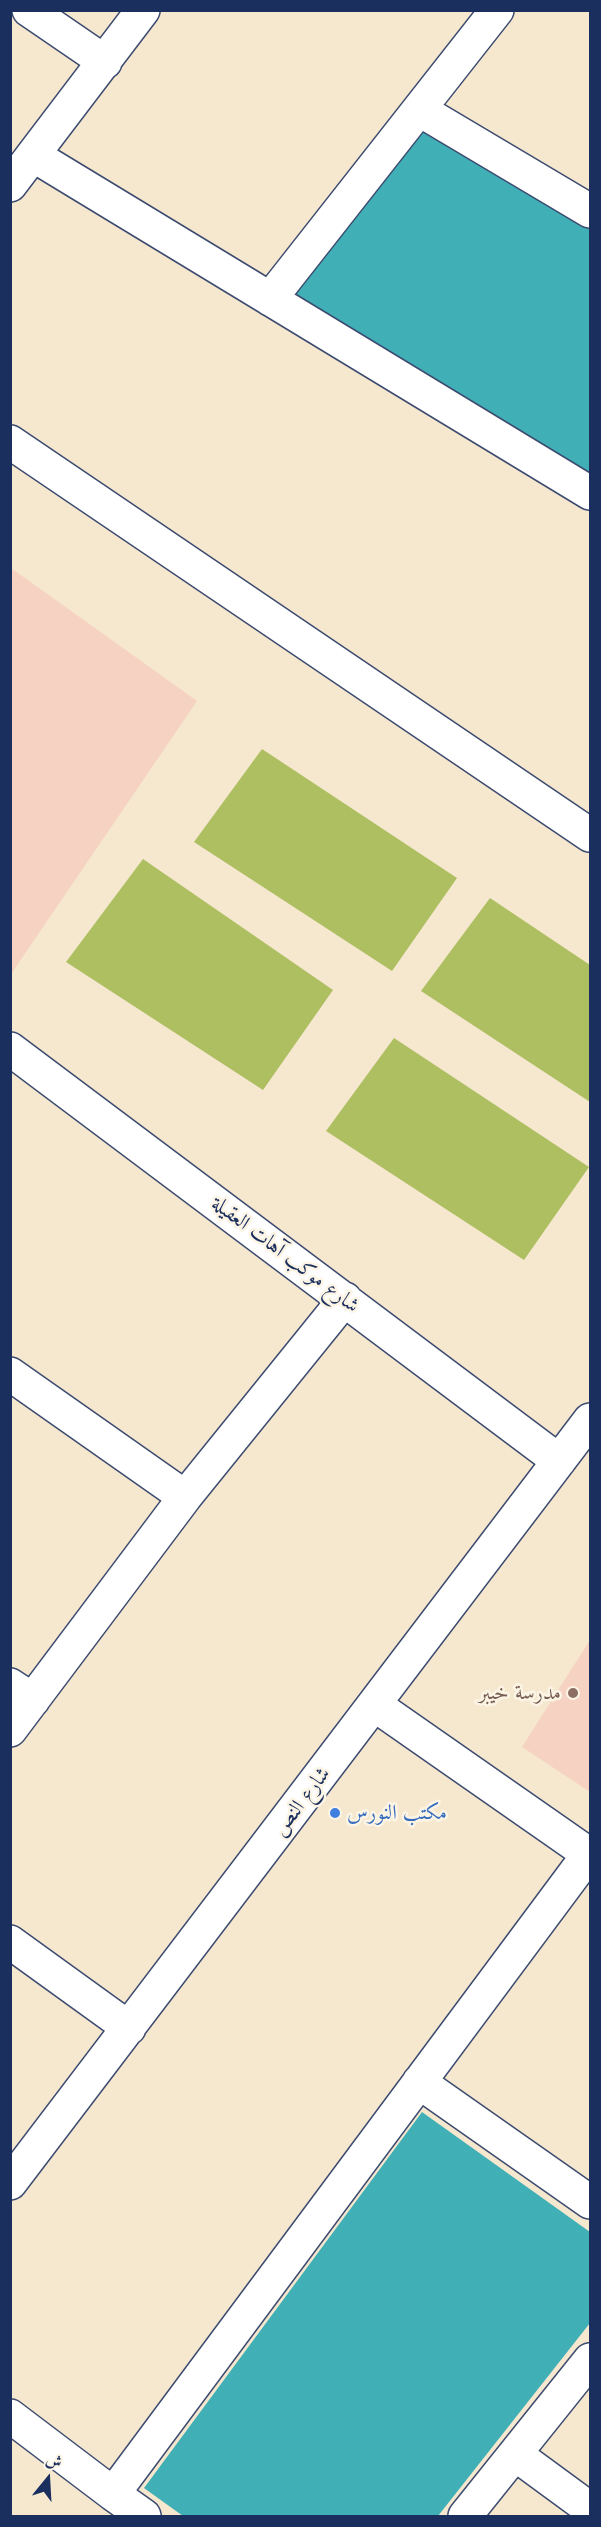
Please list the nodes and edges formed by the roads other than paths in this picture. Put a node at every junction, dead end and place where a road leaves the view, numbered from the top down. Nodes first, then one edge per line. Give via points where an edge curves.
1 (29, 10) edge
2 (143, 10) edge
3 (497, 10) edge
4 (105, 62) junction
5 (420, 110) junction
6 (33, 155) junction
7 (10, 185) edge
8 (591, 212) edge
9 (270, 299) junction
10 (10, 442) edge
11 (591, 493) edge
12 (591, 835) edge
13 (10, 1049) edge
14 (345, 1299) junction
15 (10, 1374) edge
16 (591, 1420) edge
17 (559, 1461) junction
18 (185, 1497) junction
19 (22, 1692) edge
20 (375, 1706) junction
21 (10, 1730) edge
22 (590, 1854) edge
23 (10, 1942) edge
24 (129, 2028) junction
25 (419, 2082) junction
26 (10, 2183) edge
27 (591, 2202) edge
28 (591, 2360) edge
29 (10, 2416) edge
30 (515, 2454) junction
31 (113, 2494) junction
32 (591, 2509) edge
33 (144, 2517) edge
34 (465, 2517) edge

1 - 4 street
2 - 4 street
3 - 5 street
4 - 6 street
5 - 8 street
5 - 9 street
6 - 7 street
6 - 9 street
9 - 11 street
10 - 12 street
13 - 14 street, شارع موكب آهات العقيلة
14 - 17 street, شارع موكب آهات العقيلة
14 - 18 street
15 - 18 street
16 - 17 street, شارع النص
17 - 20 street, شارع النص
18 - 19 street
19 - 21 street
20 - 22 street
20 - 24 street, شارع النص
22 - 25 street
23 - 24 street
24 - 26 street, شارع النص
25 - 27 street
25 - 31 street
28 - 30 street
29 - 31 street
30 - 32 street
30 - 34 street
31 - 33 street

